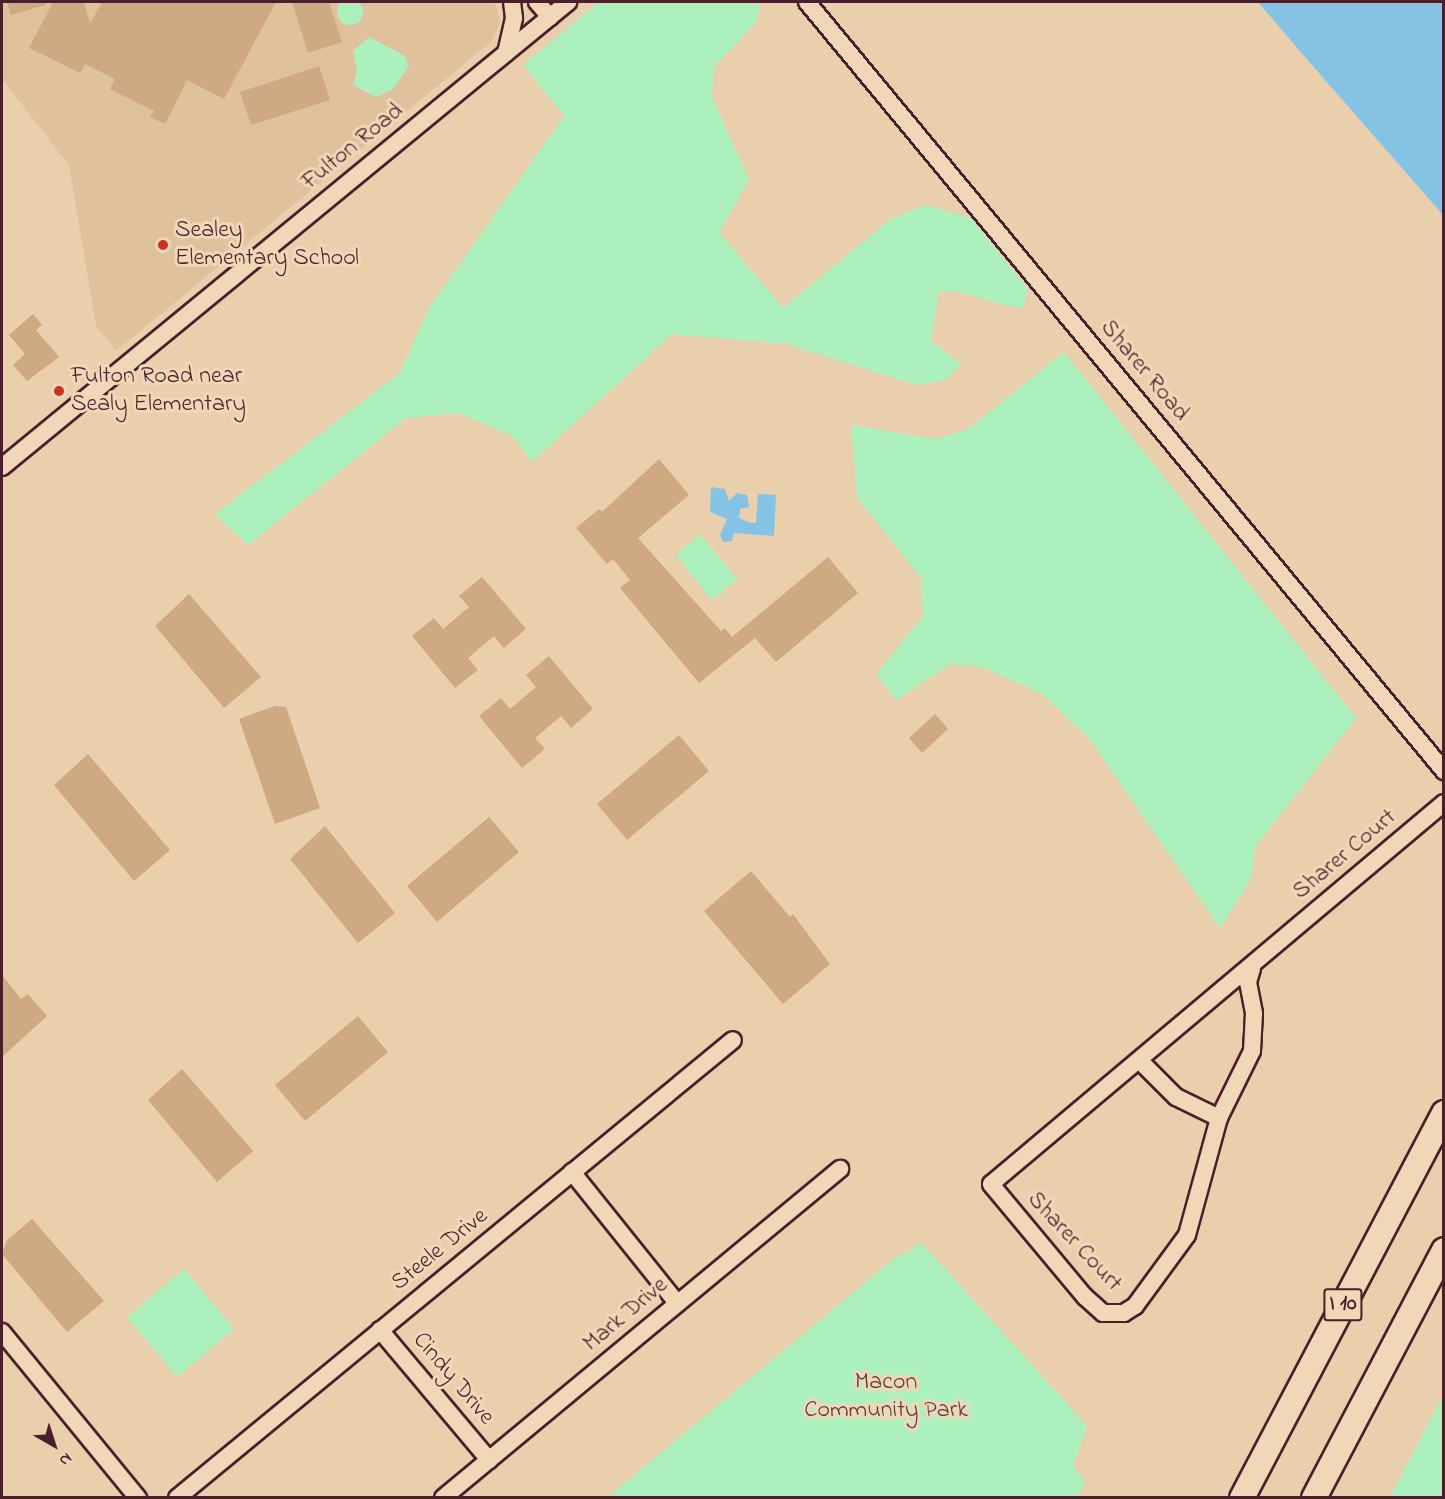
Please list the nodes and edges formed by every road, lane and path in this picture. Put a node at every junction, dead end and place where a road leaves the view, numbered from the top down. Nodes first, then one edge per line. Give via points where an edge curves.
1 (512, 2) edge
2 (537, 2) edge
3 (568, 2) edge
4 (807, 2) edge
5 (550, 17) junction
6 (505, 54) junction
7 (2, 467) edge
8 (1443, 771) edge
9 (1443, 803) edge
10 (1252, 969) junction
11 (733, 1040) dead end
12 (1140, 1061) junction
13 (1443, 1113) edge
14 (1219, 1118) junction
15 (840, 1169) dead end
16 (572, 1172) junction
17 (1443, 1250) edge
18 (677, 1303) junction
19 (380, 1330) junction
20 (2, 1332) edge
21 (489, 1460) junction
22 (138, 1497) edge
23 (177, 1497) edge
24 (443, 1497) edge
25 (1242, 1497) edge
26 (1314, 1497) edge

1 - 6 street via 514,18
2 - 5 street
3 - 5 street, Fulton Road
4 - 8 street, Sharer Road
5 - 6 street, Fulton Road
6 - 7 street, Fulton Road
9 - 10 street, Sharer Court
10 - 12 street, Sharer Court
10 - 14 street, Sharer Court via 1248,982 1254,1013 1251,1051
11 - 16 street, Steele Drive
12 - 14 street via 1176,1097
12 - 14 street, Sharer Court via 991,1184 1085,1297 1104,1313 1124,1313 1135,1306 1178,1251 1200,1197
13 - 25 highway, I 10
15 - 18 street, Mark Drive
16 - 18 street
16 - 19 street, Steele Drive
17 - 26 highway, I 10
18 - 21 street, Mark Drive
19 - 21 street, Cindy Drive
19 - 23 street, Steele Drive
20 - 22 street
21 - 24 street, Mark Drive

